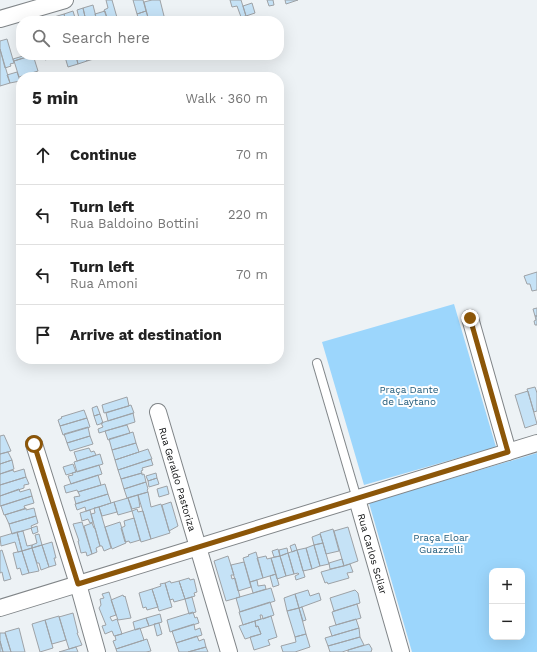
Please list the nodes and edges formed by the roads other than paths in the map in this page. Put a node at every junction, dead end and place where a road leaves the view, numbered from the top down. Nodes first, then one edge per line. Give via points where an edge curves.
1 (65, 0) edge
2 (43, 3) edge
3 (0, 19) edge
4 (470, 318) dead end
5 (317, 363) dead end
6 (158, 412) dead end
7 (34, 444) dead end
8 (537, 444) edge
9 (508, 452) junction
10 (357, 499) junction
11 (198, 547) junction
12 (78, 584) junction
13 (0, 608) edge
14 (97, 652) edge
15 (229, 652) edge
16 (401, 652) edge

1 - 2 street
2 - 3 street
4 - 9 street
5 - 10 lane, Rua Carlos Scliar
6 - 11 street, Rua Geraldo Pastoriza
7 - 12 street
8 - 9 street
9 - 10 street
10 - 11 street
10 - 16 street, Rua Carlos Scliar
11 - 12 street
11 - 15 street, Rua Geraldo Pastoriza
12 - 13 street
12 - 14 street

